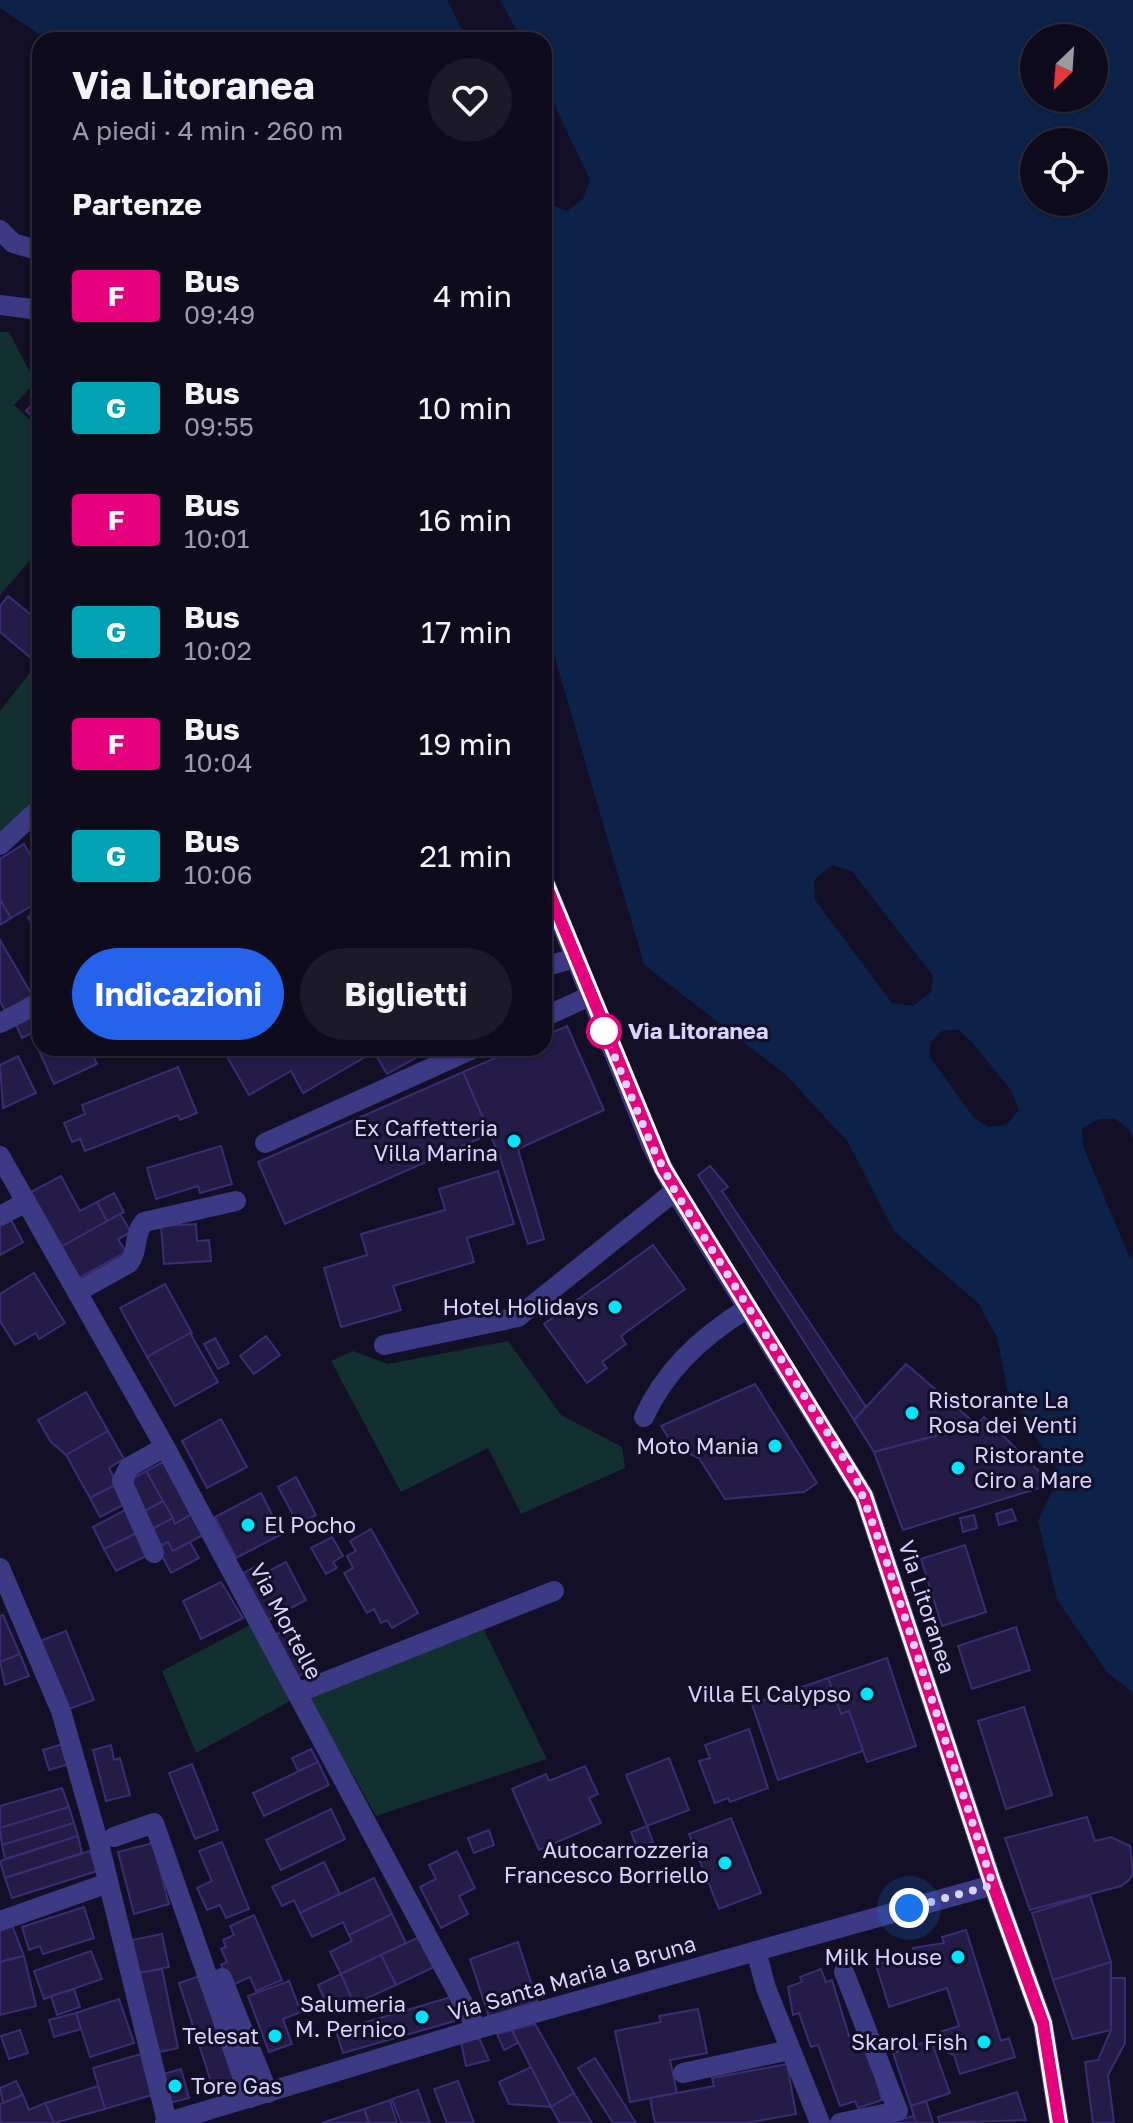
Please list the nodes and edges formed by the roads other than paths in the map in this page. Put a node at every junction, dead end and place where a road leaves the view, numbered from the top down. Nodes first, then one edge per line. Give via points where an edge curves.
1 (0, 230) edge
2 (32, 249) edge
3 (0, 305) edge
4 (32, 309) edge
5 (32, 815) edge
6 (0, 845) edge
7 (552, 901) edge
8 (575, 958) junction
9 (552, 965) edge
10 (590, 996) junction
11 (32, 1007) edge
12 (552, 1013) edge
13 (0, 1023) edge
14 (457, 1056) edge
15 (265, 1143) dead end
16 (0, 1156) edge
17 (675, 1191) junction
18 (236, 1201) dead end
19 (26, 1202) junction
20 (0, 1216) edge
21 (77, 1292) junction
22 (748, 1308) junction
23 (384, 1345) dead end
24 (644, 1417) dead end
25 (165, 1447) junction
26 (154, 1553) dead end
27 (1, 1571) edge
28 (554, 1591) dead end
29 (7, 1604) edge
30 (297, 1693) junction
31 (165, 1821) dead end
32 (114, 1837) dead end
33 (108, 1883) junction
34 (993, 1885) junction
35 (0, 1921) edge
36 (756, 1951) junction
37 (844, 1972) dead end
38 (477, 2029) junction
39 (790, 2050) junction
40 (683, 2073) dead end
41 (259, 2096) junction
42 (846, 2122) edge
43 (166, 2123) edge
44 (820, 2123) edge
45 (1059, 2123) edge

1 - 2 street via 13,243
3 - 4 street
5 - 6 street
7 - 8 street, Via Litoranea
8 - 9 street
8 - 10 street, Via Litoranea
10 - 12 street
10 - 17 street, Via Litoranea
11 - 13 street
14 - 15 street
16 - 19 street, Via Mortelle
17 - 22 street, Via Litoranea
17 - 23 street via 518,1317
18 - 21 street via 144,1222 136,1231 129,1263
19 - 20 street
19 - 21 street, Via Mortelle
21 - 25 street, Via Mortelle
22 - 24 street via 694,1347 654,1395
22 - 34 street, Via Litoranea via 864,1496
25 - 26 street via 129,1467 122,1481
25 - 30 street, Via Mortelle
27 - 29 street
28 - 30 street
29 - 33 street via 61,1711
30 - 38 street, Via Mortelle
31 - 41 street
32 - 41 street via 154,1823
33 - 35 street
33 - 43 street
34 - 36 street, Via Santa Maria la Bruna
34 - 45 street, Via Litoranea via 1043,2023
36 - 38 street, Via Santa Maria la Bruna
36 - 39 street
37 - 42 street via 898,2111
38 - 41 street, Via Santa Maria la Bruna
39 - 40 street
39 - 44 street
41 - 43 street, Via Santa Maria la Bruna

